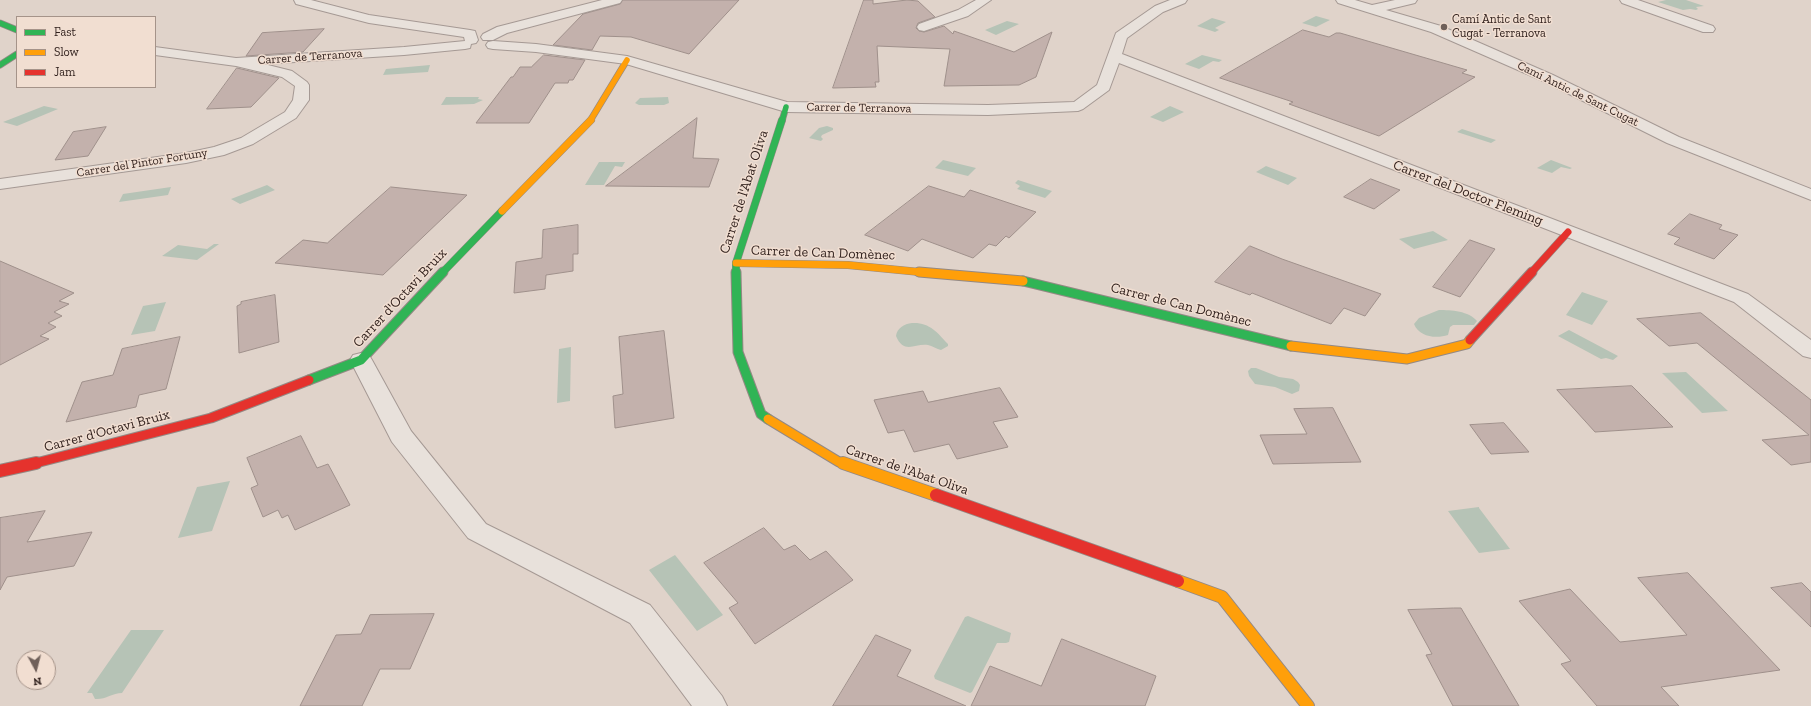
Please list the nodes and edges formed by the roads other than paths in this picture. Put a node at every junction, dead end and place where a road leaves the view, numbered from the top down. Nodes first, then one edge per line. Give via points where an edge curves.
1 (616, 0) edge
2 (985, 0) edge
3 (1181, 0) edge
4 (1342, 0) edge
5 (1411, 0) edge
6 (1626, 0) edge
7 (300, 1) dead end
8 (1373, 9) junction
9 (0, 23) edge
10 (924, 27) dead end
11 (1708, 29) dead end
12 (16, 30) edge
13 (490, 41) junction
14 (468, 42) junction
15 (156, 51) edge
16 (16, 55) edge
17 (1114, 56) junction
18 (627, 60) junction
19 (236, 62) junction
20 (0, 65) edge
21 (786, 108) junction
22 (0, 184) edge
23 (1811, 195) edge
24 (1568, 232) junction
25 (736, 263) junction
26 (1811, 351) edge
27 (361, 360) junction
28 (0, 471) edge
29 (711, 706) edge
30 (1308, 706) edge

1 - 13 street via 502,30
2 - 10 street via 963,13
3 - 17 street, Carrer de Terranova via 1159,9 1121,36
4 - 8 street, Camí Antic de Sant Cugat
5 - 8 street
6 - 11 street
7 - 14 street via 370,19 470,34
8 - 23 street, Camí Antic de Sant Cugat via 1436,29 1548,78 1673,140
9 - 12 street
13 - 14 street via 472,49
13 - 18 street, Carrer de Terranova
14 - 19 street, Carrer de Terranova via 404,51
15 - 19 street, Carrer de Terranova
16 - 20 street
17 - 21 street, Carrer de Terranova via 1104,87 1078,106 988,110
17 - 24 street, Carrer del Doctor Fleming
18 - 21 street, Carrer de Terranova
18 - 27 street, Carrer d'Octavi Bruix via 593,118 447,267
19 - 22 street, Carrer del Pintor Fortuny via 287,74 302,85 301,100 291,115 247,141 218,151 186,158
21 - 25 street, Carrer de l'Abat Oliva
24 - 25 street, Carrer de Can Domènec via 1467,344 1407,359 1286,345 1017,280 848,265
24 - 26 street, Carrer del Doctor Fleming via 1740,298
25 - 30 street, Carrer de l'Abat Oliva via 738,352 760,414 839,462 1222,597
27 - 28 street, Carrer d'Octavi Bruix via 211,418
27 - 29 street via 400,436 478,531 640,614

